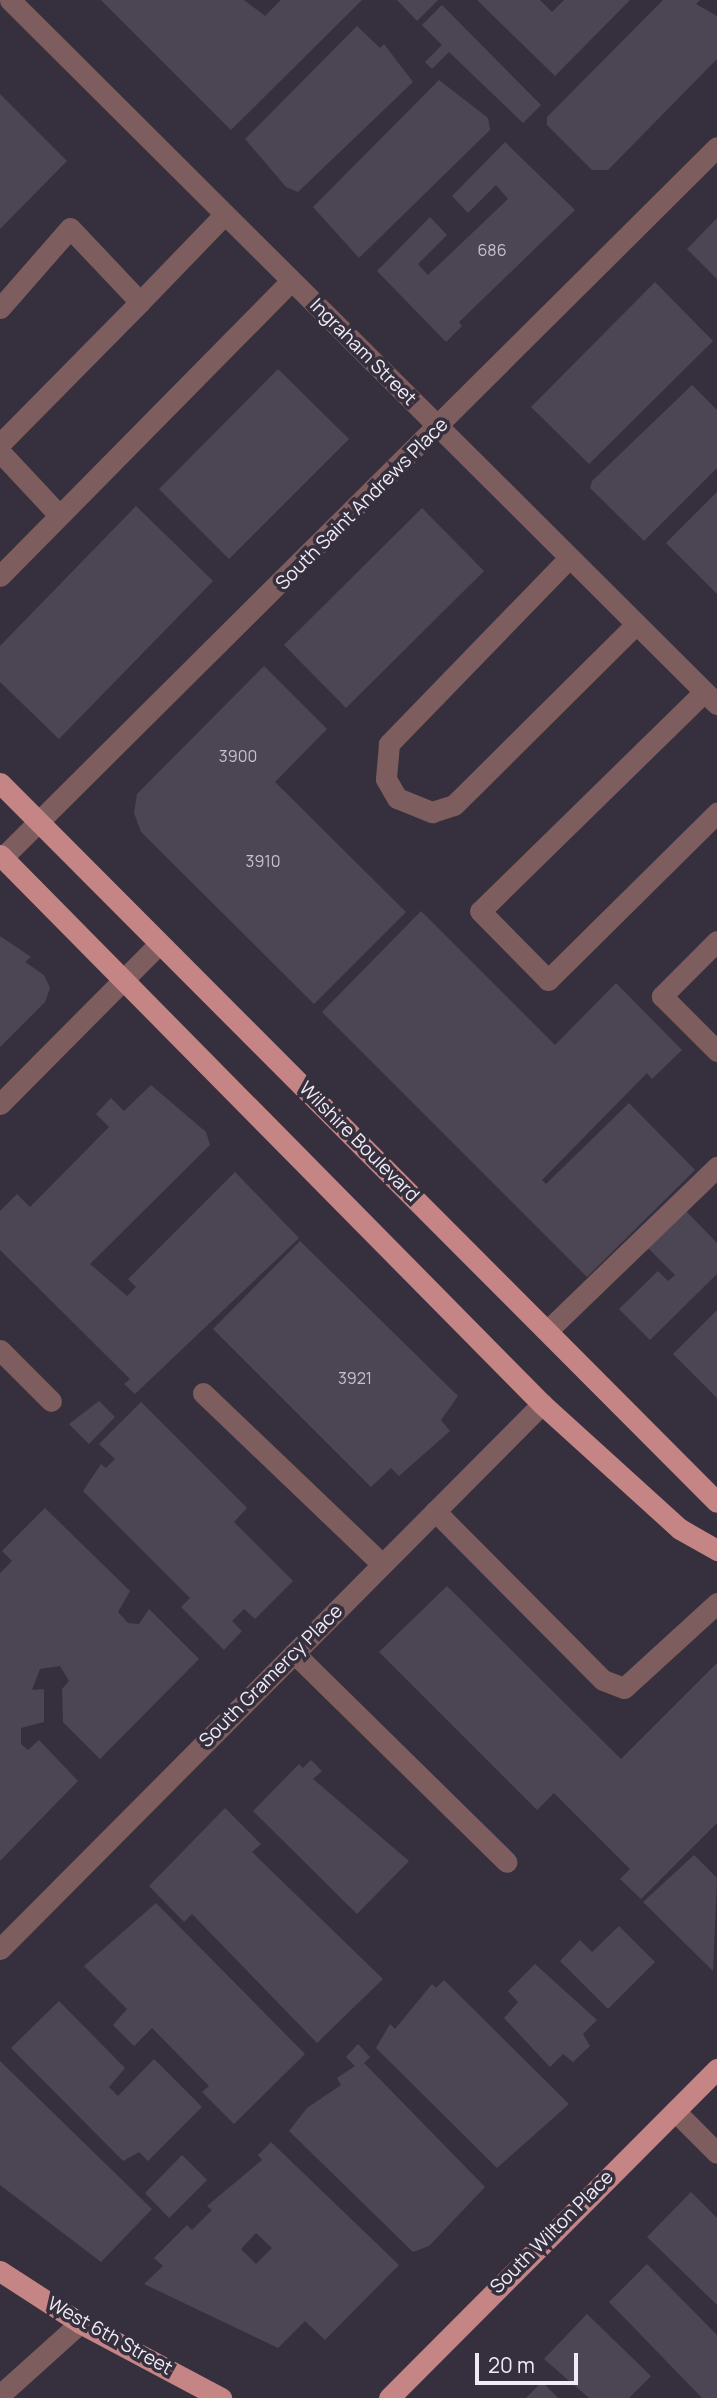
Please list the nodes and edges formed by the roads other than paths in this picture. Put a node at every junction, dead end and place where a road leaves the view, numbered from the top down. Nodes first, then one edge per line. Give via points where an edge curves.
1 (9, 0) edge
2 (717, 147) edge
3 (225, 214) junction
4 (291, 281) junction
5 (140, 302) junction
6 (0, 308) edge
7 (439, 429) junction
8 (0, 443) edge
9 (0, 452) edge
10 (59, 515) junction
11 (569, 558) junction
12 (0, 576) edge
13 (636, 624) junction
14 (711, 698) edge
15 (0, 783) edge
16 (717, 813) edge
17 (39, 821) junction
18 (1, 857) edge
19 (717, 941) edge
20 (158, 945) junction
21 (122, 982) junction
22 (717, 1051) edge
23 (0, 1104) edge
24 (717, 1167) edge
25 (548, 1330) junction
26 (0, 1350) edge
27 (202, 1393) dead end
28 (51, 1401) dead end
29 (542, 1404) junction
30 (717, 1502) edge
31 (435, 1511) junction
32 (717, 1550) edge
33 (382, 1564) junction
34 (717, 1602) edge
35 (294, 1653) junction
36 (507, 1862) dead end
37 (0, 1950) edge
38 (717, 2069) edge
39 (675, 2110) junction
40 (717, 2153) edge
41 (0, 2271) edge
42 (80, 2323) junction
43 (0, 2395) edge
44 (222, 2398) edge
45 (389, 2398) edge

1 - 3 street, Ingraham Street
2 - 7 street, South Saint Andrews Place
3 - 4 street, Ingraham Street
3 - 5 street
4 - 7 street, Ingraham Street
4 - 10 street
5 - 6 street via 70,228
5 - 8 street
7 - 11 street, Ingraham Street
7 - 17 street, South Saint Andrews Place
9 - 10 street
10 - 12 street
11 - 13 street, Ingraham Street
11 - 13 street via 389,744 386,779 397,798 432,812 454,805
13 - 14 street, Ingraham Street
14 - 16 street via 480,911 548,980
15 - 17 main road, Wilshire Boulevard
17 - 18 street, South Saint Andrews Place
17 - 20 main road, Wilshire Boulevard
18 - 21 main road
19 - 22 street via 662,996
20 - 21 street
20 - 25 main road, Wilshire Boulevard
21 - 23 street
21 - 29 main road
24 - 25 street
25 - 30 main road, Wilshire Boulevard
26 - 28 street
27 - 33 street
29 - 31 street, South Gramercy Place
29 - 32 main road via 680,1529
31 - 33 street, South Gramercy Place
31 - 34 street via 603,1680 624,1688
33 - 35 street, South Gramercy Place
35 - 36 street
35 - 37 street, South Gramercy Place
38 - 39 main road, South Wilton Place
39 - 40 street
39 - 45 main road, South Wilton Place
41 - 42 main road, West 6th Street
42 - 43 street
42 - 44 main road, West 6th Street

